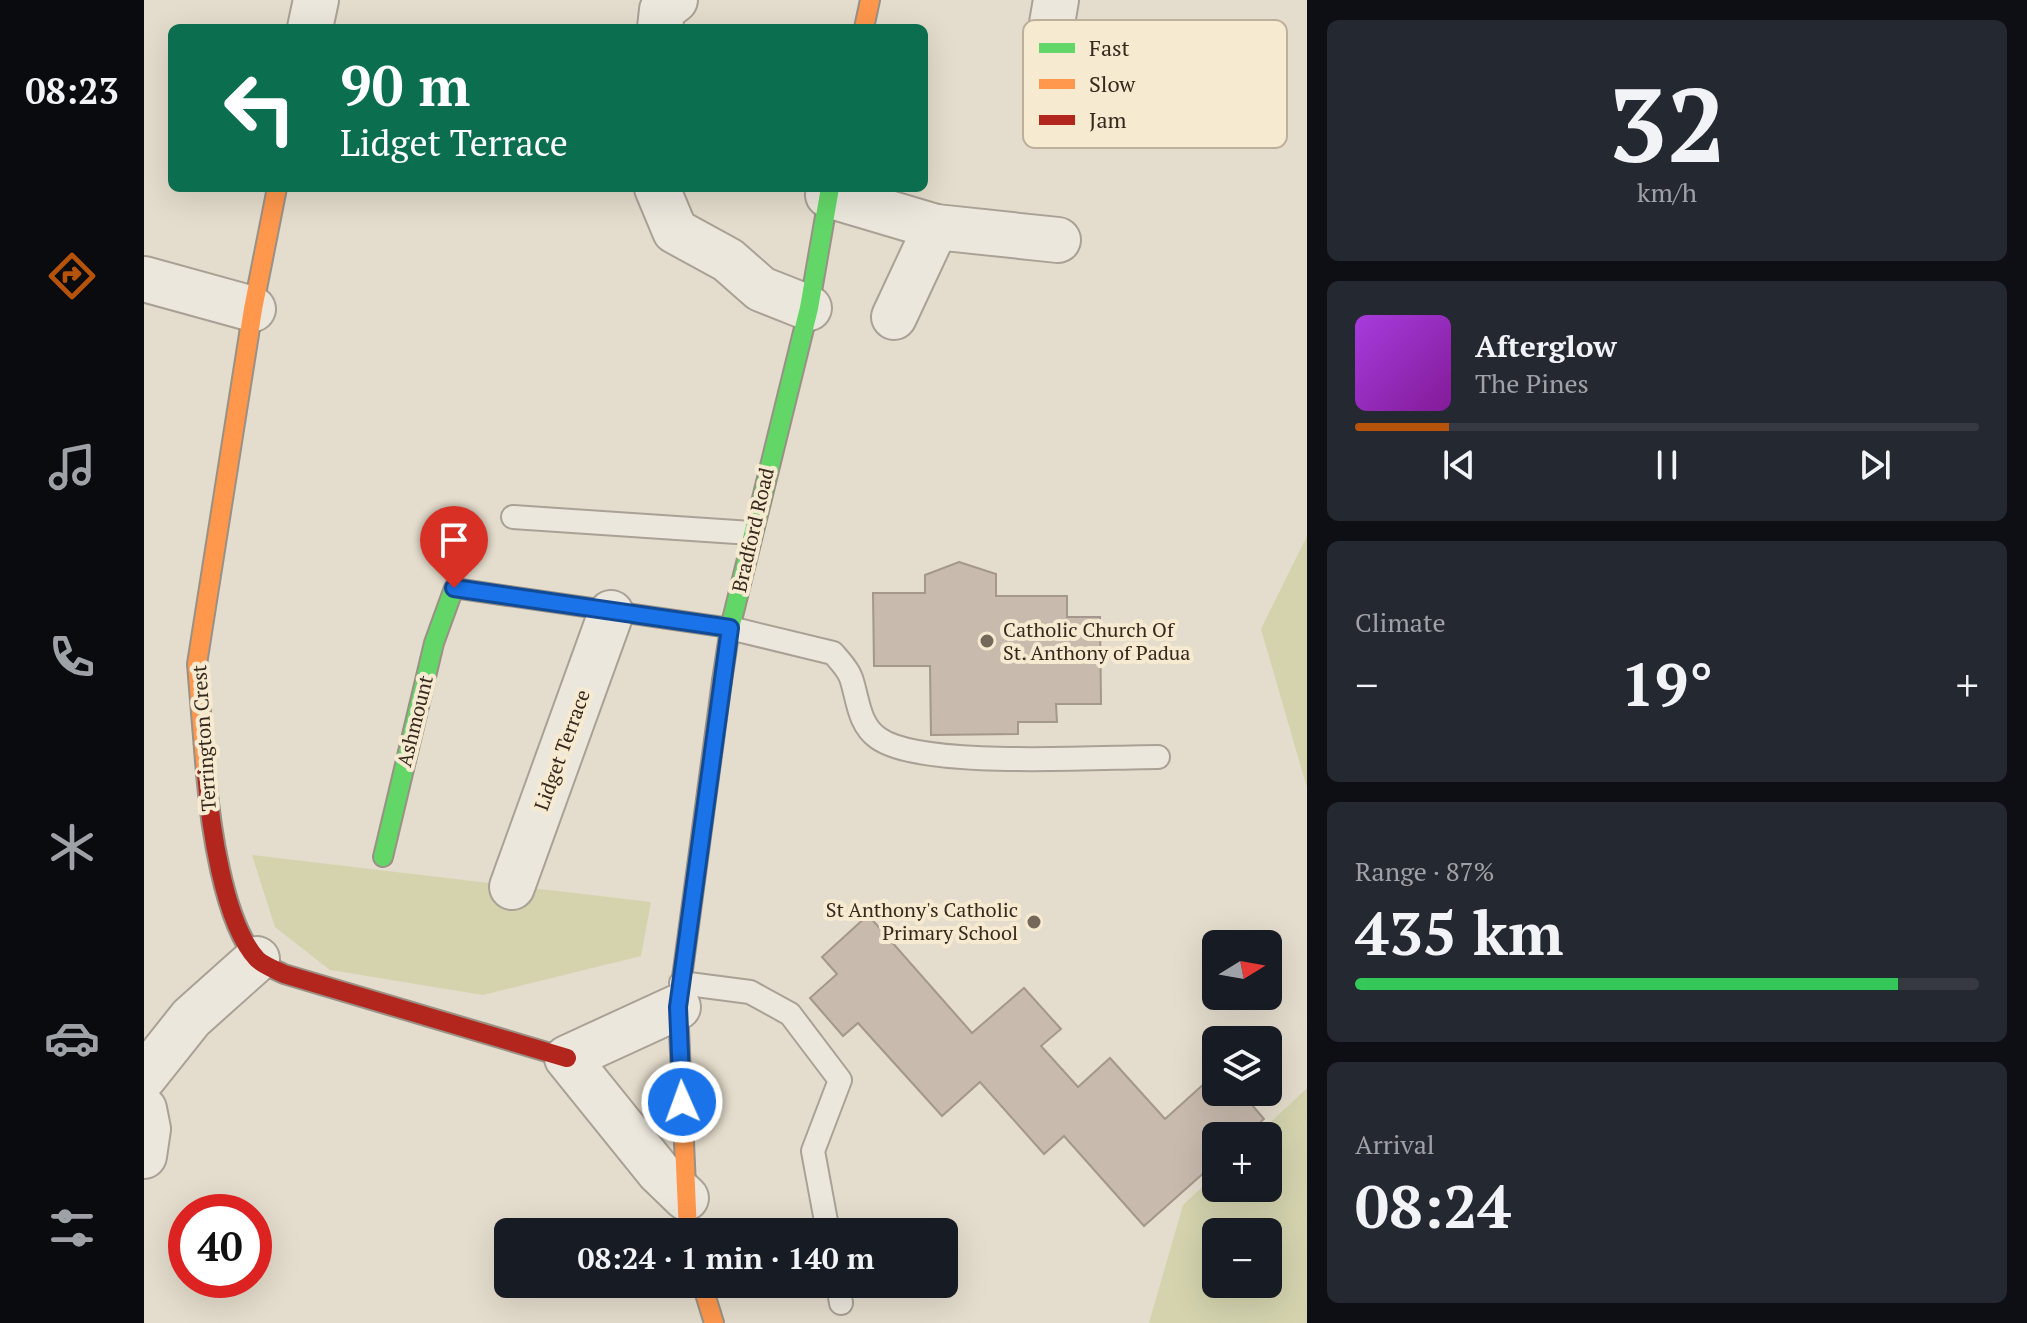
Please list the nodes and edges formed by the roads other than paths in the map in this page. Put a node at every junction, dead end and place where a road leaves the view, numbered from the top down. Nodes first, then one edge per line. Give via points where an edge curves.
1 (316, 0) edge
2 (675, 0) edge
3 (870, 0) edge
4 (311, 24) edge
5 (660, 24) edge
6 (865, 24) edge
7 (276, 192) edge
8 (659, 192) edge
9 (829, 192) edge
10 (936, 227) junction
11 (1058, 240) dead end
12 (144, 279) edge
13 (809, 308) junction
14 (253, 309) junction
15 (894, 317) dead end
16 (513, 517) dead end
17 (751, 533) junction
18 (611, 613) junction
19 (730, 628) junction
20 (1158, 757) dead end
21 (383, 857) dead end
22 (512, 887) dead end
23 (257, 959) junction
24 (679, 995) junction
25 (567, 1058) junction
26 (144, 1077) edge
27 (144, 1109) edge
28 (144, 1156) edge
29 (687, 1215) edge
30 (825, 1218) edge
31 (706, 1298) edge
32 (714, 1323) edge

1 - 4 street
2 - 5 street via 662,10
3 - 6 street
7 - 14 street, Terrington Crest
8 - 13 street via 675,231 728,260 761,289
9 - 10 street
9 - 13 street, Bradford Road
10 - 11 street
10 - 15 street
12 - 14 street
13 - 17 street, Bradford Road
14 - 23 street, Terrington Crest via 197,664 211,840 235,918
16 - 17 lane
17 - 19 street, Bradford Road
18 - 19 street
18 - 21 street, Ashmount via 454,588 434,643
18 - 22 street, Lidget Terrace
19 - 20 lane via 833,653 850,676 857,708 877,738 916,752 966,758
19 - 24 street, Bradford Road
23 - 25 street via 284,974
23 - 26 street via 191,1018
24 - 25 street
24 - 29 street, Bradford Road
24 - 30 lane via 750,992 790,1014 840,1080 813,1151
25 - 29 street
27 - 28 street
31 - 32 street

